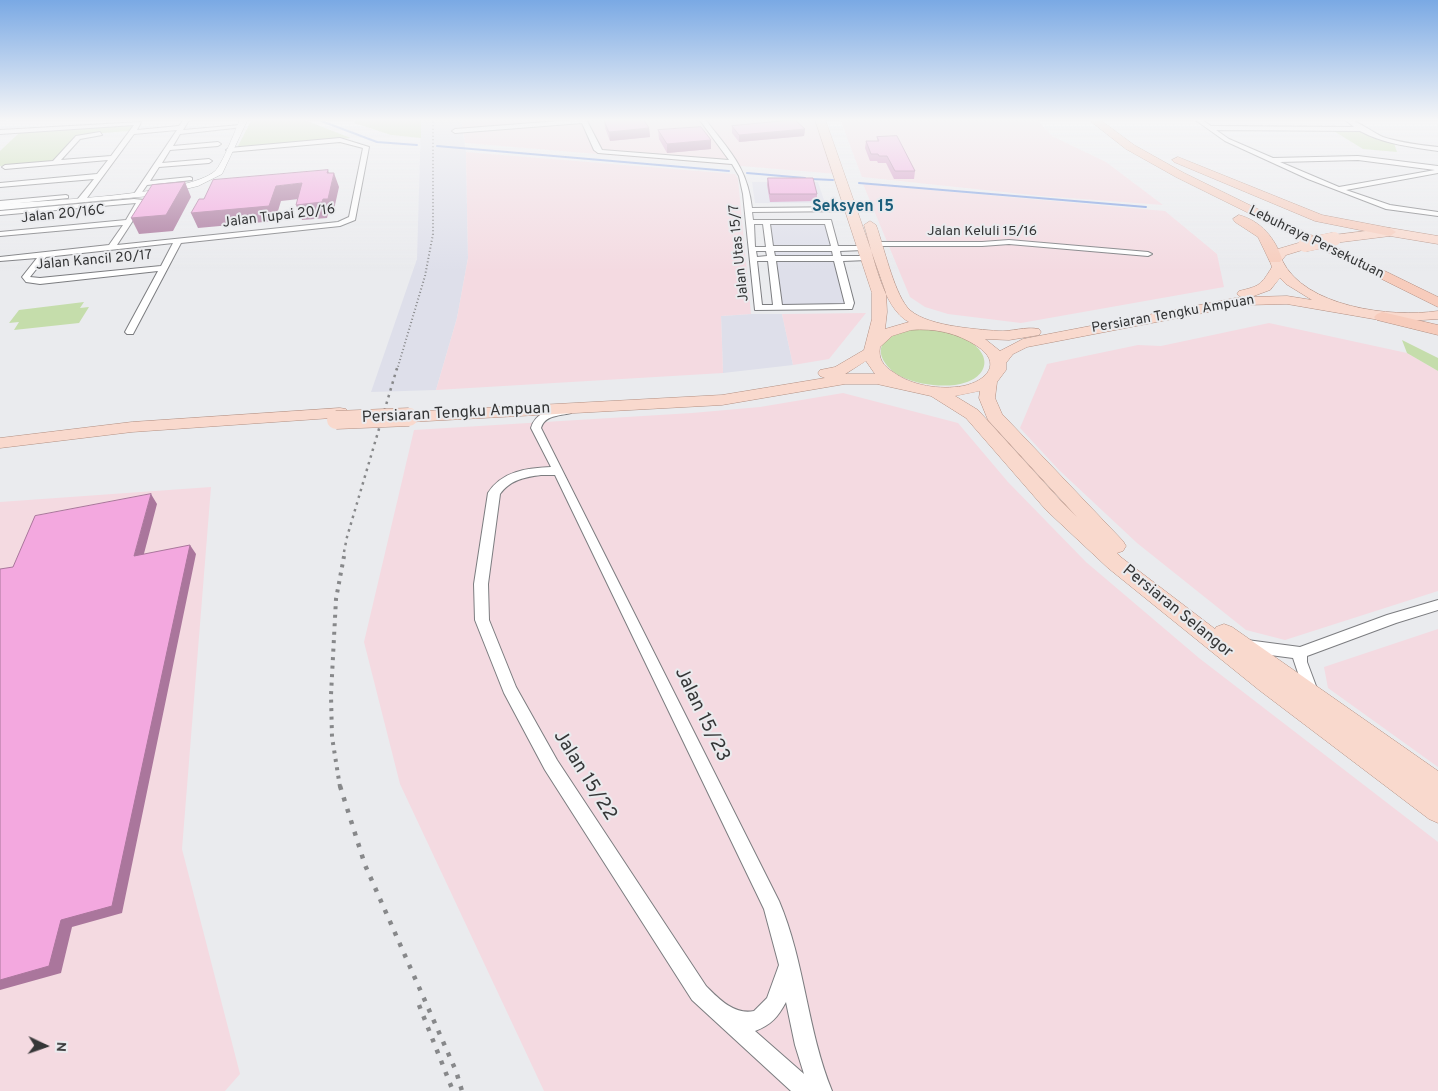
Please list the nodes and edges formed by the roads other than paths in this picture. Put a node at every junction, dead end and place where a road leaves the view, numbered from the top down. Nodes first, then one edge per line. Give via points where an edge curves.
1 (103, 170) edge
2 (154, 170) edge
3 (220, 170) edge
4 (362, 170) edge
5 (738, 170) edge
6 (837, 170) edge
7 (851, 170) edge
8 (1152, 170) edge
9 (1171, 170) edge
10 (1182, 170) edge
11 (1202, 170) edge
12 (1293, 170) edge
13 (1438, 170) edge
14 (852, 174) dead end
15 (99, 176) junction
16 (190, 179) dead end
17 (146, 183) junction
18 (0, 185) edge
19 (1338, 189) junction
20 (138, 194) junction
21 (66, 197) dead end
22 (81, 200) junction
23 (0, 205) edge
24 (850, 209) junction
25 (747, 210) junction
26 (0, 213) edge
27 (1438, 214) edge
28 (867, 217) dead end
29 (766, 221) junction
30 (129, 222) junction
31 (749, 222) junction
32 (1390, 232) junction
33 (0, 234) edge
34 (1438, 239) edge
35 (179, 240) junction
36 (877, 244) junction
37 (112, 247) junction
38 (835, 248) junction
39 (752, 249) junction
40 (770, 249) junction
41 (865, 253) junction
42 (44, 254) junction
43 (1148, 254) dead end
44 (838, 258) junction
45 (0, 259) edge
46 (753, 259) junction
47 (771, 259) junction
48 (1276, 264) junction
49 (164, 268) junction
50 (1438, 295) edge
51 (1438, 303) edge
52 (778, 308) junction
53 (1356, 312) junction
54 (1438, 316) edge
55 (1382, 317) junction
56 (932, 325) junction
57 (1438, 330) edge
58 (130, 332) dead end
59 (964, 332) junction
60 (873, 348) junction
61 (993, 372) junction
62 (911, 387) junction
63 (936, 392) junction
64 (591, 407) junction
65 (410, 413) junction
66 (338, 417) junction
67 (0, 443) edge
68 (0, 452) edge
69 (559, 471) junction
70 (1438, 605) edge
71 (1240, 645) junction
72 (1300, 653) junction
73 (1313, 697) junction
74 (1438, 786) edge
75 (1438, 810) edge
76 (789, 965) junction
77 (717, 1011) junction
78 (804, 1091) edge
79 (821, 1091) edge

1 - 15 street
2 - 17 street
3 - 20 street via 209,178 179,188
4 - 35 street, Jalan Tupai 20/16 via 352,218 340,224
5 - 25 street, Jalan Utas 15/7
6 - 24 main road
7 - 14 main road
8 - 48 highway via 1255,227 1271,244
9 - 51 highway, Lebuhraya Persekutuan
10 - 50 highway, Lebuhraya Persekutuan
11 - 32 highway via 1332,222
12 - 19 street
13 - 19 street
15 - 18 street
15 - 22 street
16 - 17 street
17 - 20 street
19 - 27 street via 1379,204
20 - 22 street
21 - 23 street
22 - 23 street
24 - 25 street
24 - 41 main road
25 - 31 street, Jalan Utas 15/7
26 - 30 street via 141,202
28 - 36 main road
29 - 31 street
29 - 38 street via 826,221
29 - 40 street
30 - 33 street, Jalan 20/16C
30 - 37 street
31 - 39 street, Jalan Utas 15/7
32 - 34 main road
32 - 48 main road, bridge via 1304,245 1282,252
35 - 37 street, Jalan Tupai 20/16
35 - 49 street
36 - 43 street, Jalan Keluli 15/16 via 1009,242
36 - 56 main road via 902,310
37 - 42 street, Jalan Tupai 20/16
38 - 40 street
38 - 41 street
38 - 44 street
39 - 40 street
39 - 46 street, Jalan Utas 15/7
40 - 47 street
41 - 44 street
41 - 60 main road via 881,307
42 - 45 street, Jalan Tupai 20/16
42 - 49 street, Jalan Kancil 20/17 via 26,277 30,280
44 - 47 street
44 - 52 street via 849,307
46 - 47 street
46 - 52 street, Jalan Utas 15/7 via 758,308
47 - 52 street
48 - 53 main road via 1292,283
48 - 59 main road, Persiaran Tengku Ampuan via 1273,280 1267,287 1253,292 1017,335
49 - 58 street
53 - 55 main road
53 - 61 main road, Persiaran Tengku Ampuan via 1287,300 1245,301 1023,343 1008,351
54 - 55 main road
55 - 57 highway
56 - 59 main road
56 - 60 main road, Persiaran Tengku Ampuan via 890,331 880,337
59 - 61 main road via 992,351
60 - 62 main road via 873,360 886,375
60 - 65 main road, Persiaran Tengku Ampuan via 839,371 745,388
61 - 63 main road via 975,388
61 - 71 main road, Persiaran Selangor via 987,398 994,416 1124,554 1175,598
62 - 63 main road
62 - 64 main road, Persiaran Tengku Ampuan via 877,379 845,379 722,400
63 - 75 main road, Persiaran Selangor via 972,414 1054,505 1116,563 1267,683
64 - 65 main road, Persiaran Tengku Ampuan
64 - 69 street, Jalan 15/23 via 542,416 536,422 536,428
65 - 66 main road, Persiaran Tengku Ampuan, bridge
66 - 67 main road, Persiaran Tengku Ampuan via 132,427
66 - 68 main road, Persiaran Tengku Ampuan via 125,435
69 - 76 street, Jalan 15/23 via 773,908
69 - 77 street, Jalan 15/22 via 514,477 494,493 481,584 482,620 509,689 551,765 699,992
70 - 72 street
71 - 72 street
71 - 73 main road, Persiaran Selangor
72 - 73 street via 1300,662
73 - 74 main road, Persiaran Selangor
76 - 77 street via 777,1000 763,1017 742,1022
76 - 79 street, Jalan 15/23 via 809,1062
77 - 78 street, Jalan 15/22

